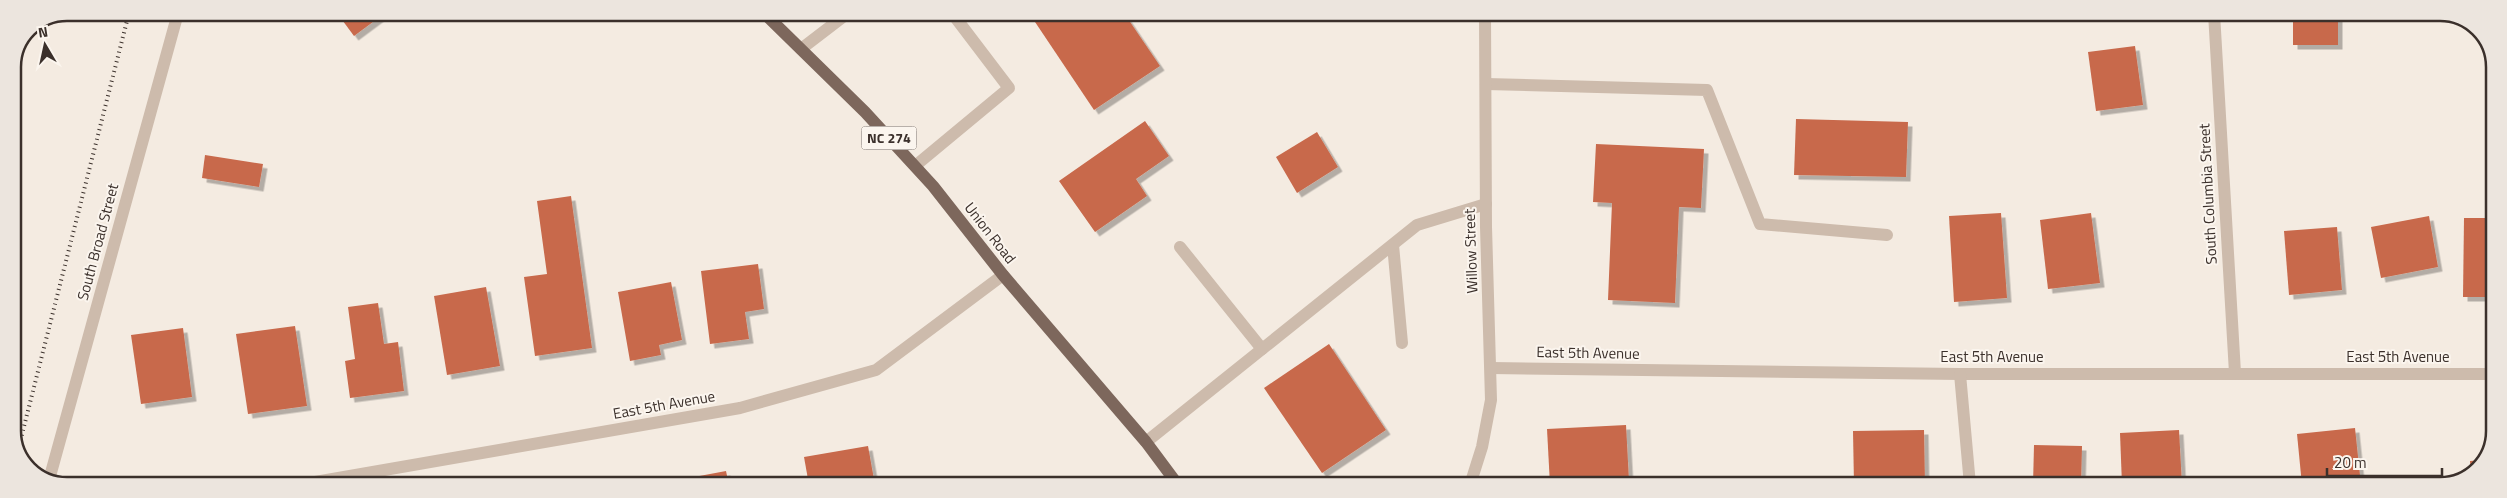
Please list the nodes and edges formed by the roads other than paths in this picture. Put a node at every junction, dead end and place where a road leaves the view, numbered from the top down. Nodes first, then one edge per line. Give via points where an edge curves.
1 (176, 21) edge
2 (772, 21) edge
3 (838, 21) edge
4 (958, 21) edge
5 (1485, 21) edge
6 (2214, 21) edge
7 (801, 49) junction
8 (1486, 84) junction
9 (915, 166) junction
10 (1486, 204) junction
11 (1887, 235) dead end
12 (1393, 244) junction
13 (1180, 246) dead end
14 (1003, 275) junction
15 (1402, 343) dead end
16 (1262, 349) junction
17 (1491, 368) junction
18 (2235, 373) junction
19 (1960, 374) junction
20 (2486, 374) edge
21 (1146, 442) junction
22 (51, 474) edge
23 (344, 477) edge
24 (1172, 477) edge
25 (1473, 477) edge
26 (1969, 477) edge

1 - 22 street, South Broad Street
2 - 7 main road, Union Road / NC 274
3 - 7 street
4 - 9 street via 1009,88
5 - 8 street, Willow Street
6 - 18 street, South Columbia Street
7 - 9 main road, Union Road / NC 274
8 - 10 street, Willow Street
8 - 11 street via 1707,90 1760,224
9 - 14 main road, Union Road / NC 274
10 - 12 street via 1417,225
10 - 17 street, Willow Street
12 - 15 street
12 - 16 street
13 - 16 street
14 - 21 main road, Union Road / NC 274
14 - 23 street, East 5th Avenue via 876,370 740,408
16 - 21 street
17 - 19 street, East 5th Avenue
17 - 25 street, Willow Street via 1491,400
18 - 19 street, East 5th Avenue
18 - 20 street, East 5th Avenue
19 - 26 street
21 - 24 main road, Union Road / NC 274

